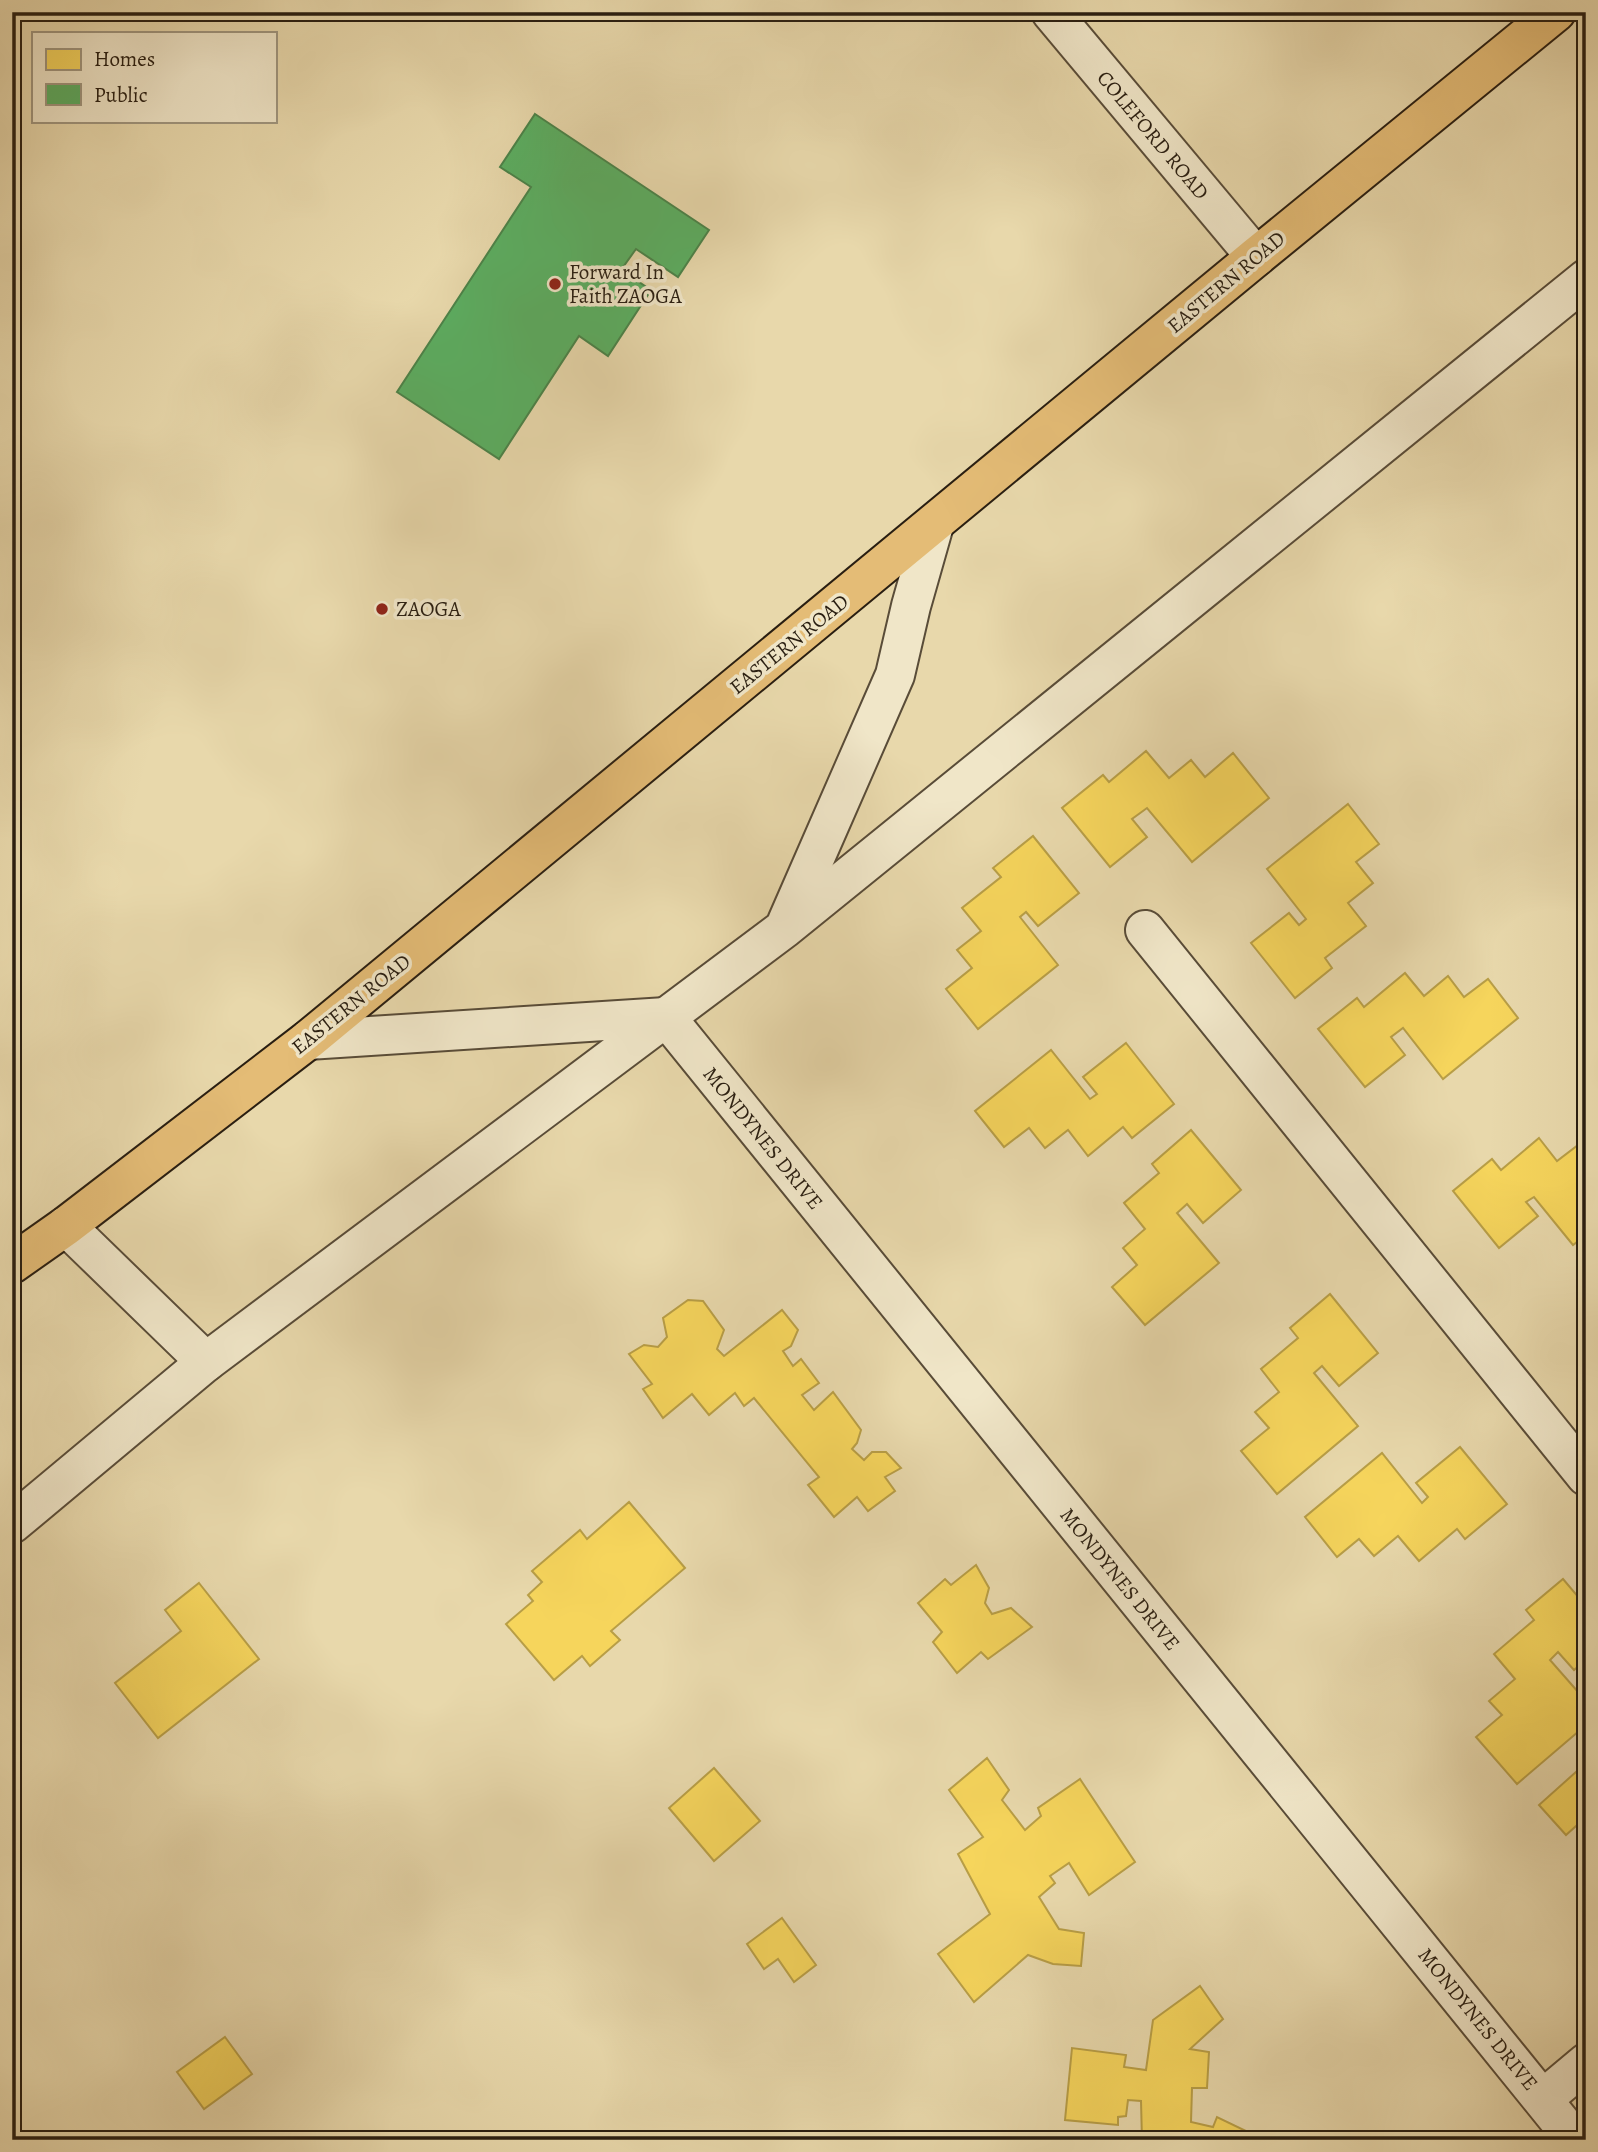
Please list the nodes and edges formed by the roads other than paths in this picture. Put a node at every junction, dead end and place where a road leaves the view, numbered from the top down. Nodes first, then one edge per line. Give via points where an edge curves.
1 (1051, 12) edge
2 (1556, 12) edge
3 (1256, 257) junction
4 (1586, 279) edge
5 (934, 525) junction
6 (785, 928) junction
7 (1145, 930) dead end
8 (666, 1017) junction
9 (308, 1040) junction
10 (66, 1226) junction
11 (12, 1264) edge
12 (206, 1362) junction
13 (1586, 1476) edge
14 (12, 1524) edge
15 (1586, 2063) edge
16 (1543, 2099) junction
17 (1575, 2140) edge

1 - 3 street, COLEFORD ROAD
2 - 3 main road, EASTERN ROAD
3 - 5 main road, EASTERN ROAD
4 - 6 street
5 - 6 street via 895,675
5 - 9 main road, EASTERN ROAD
6 - 8 street
7 - 13 street
8 - 9 street
8 - 12 street
8 - 16 street, MONDYNES DRIVE
9 - 10 main road, EASTERN ROAD
10 - 11 main road, EASTERN ROAD
10 - 12 street
12 - 14 street
15 - 16 street
16 - 17 street, MONDYNES DRIVE

